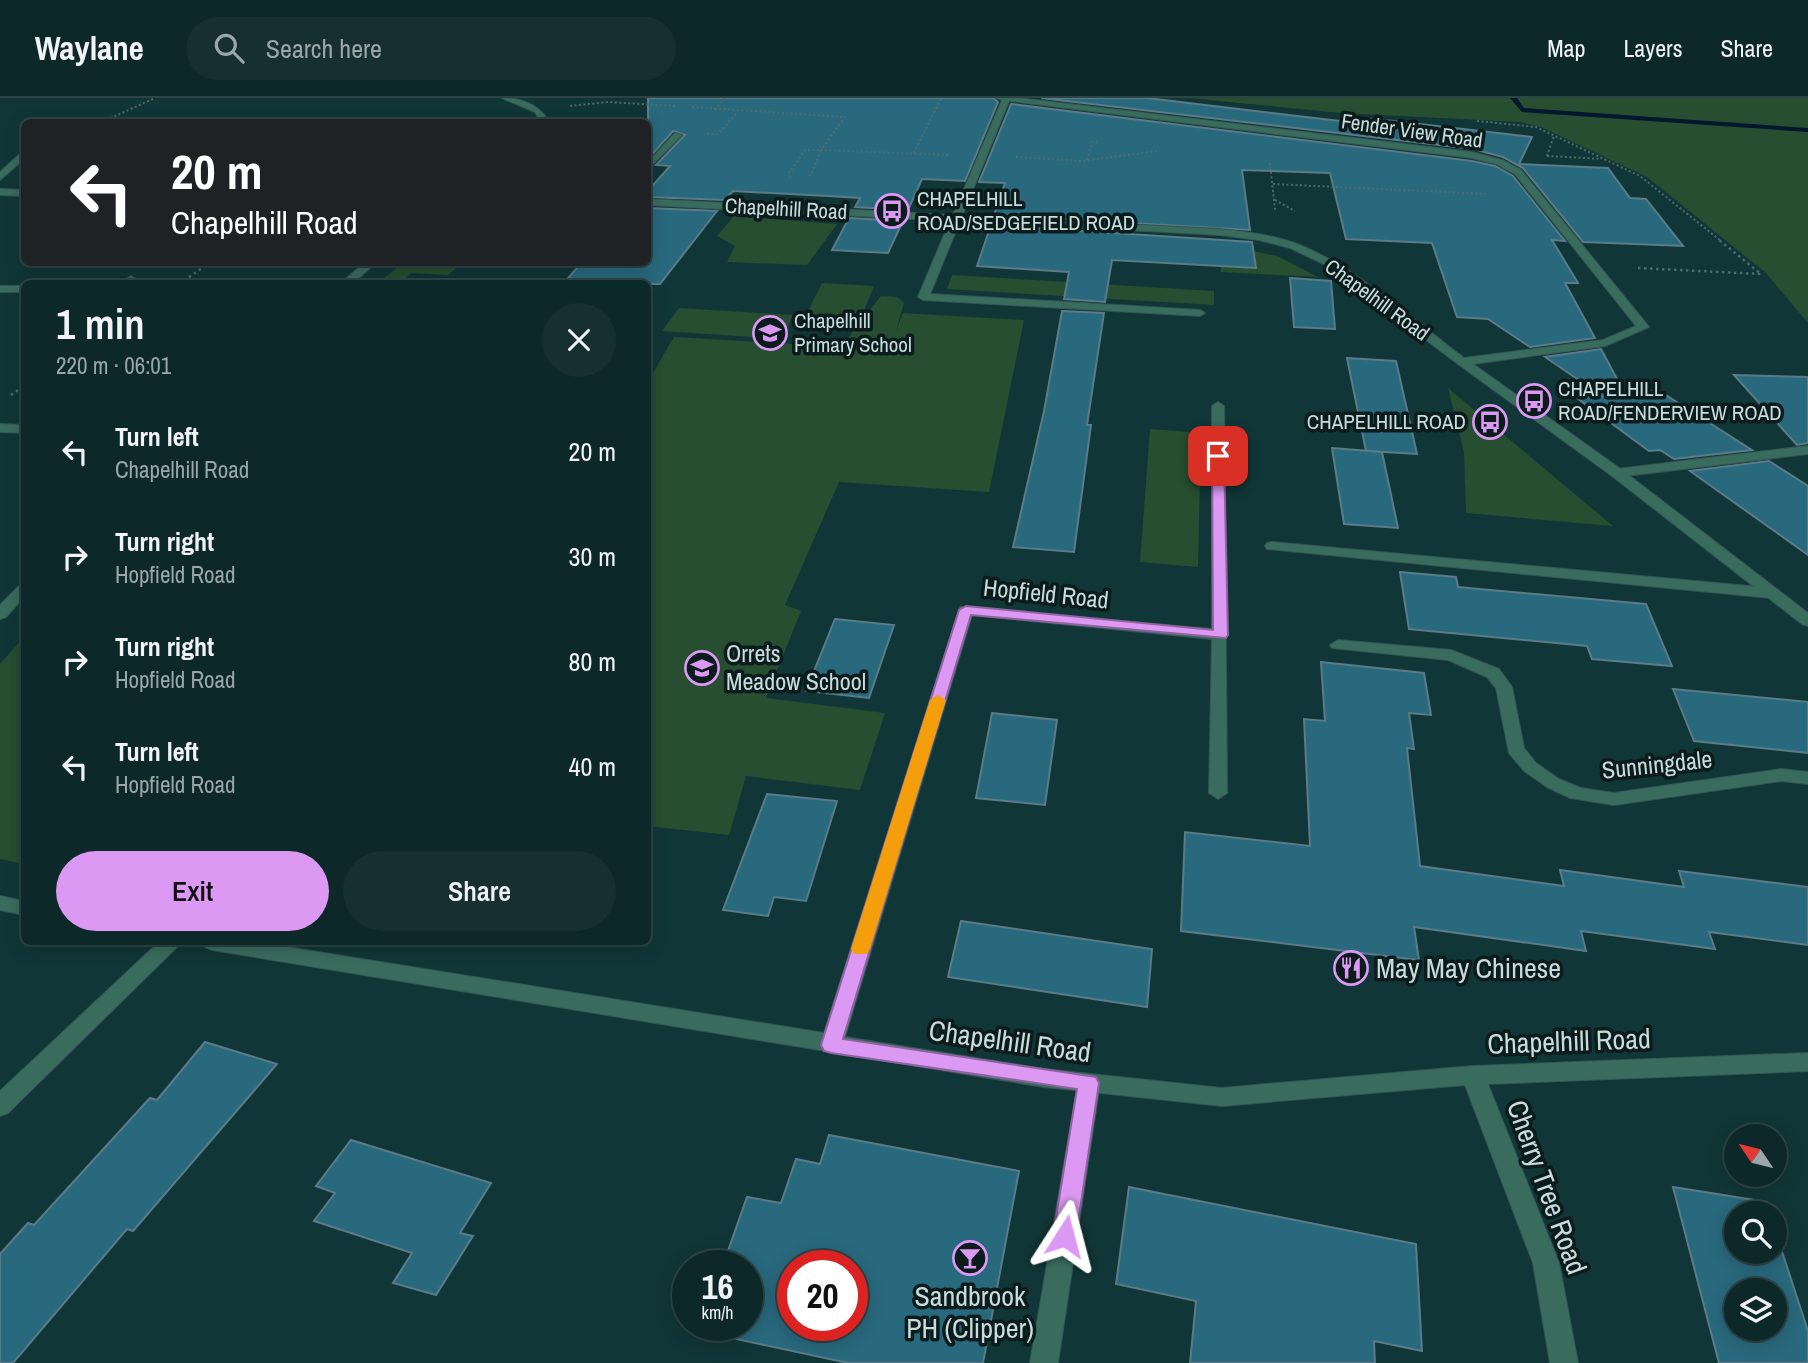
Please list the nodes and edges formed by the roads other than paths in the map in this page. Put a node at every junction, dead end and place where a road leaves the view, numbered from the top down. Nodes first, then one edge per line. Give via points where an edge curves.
1 (506, 98) edge
2 (1000, 98) edge
3 (1006, 99) edge
4 (543, 119) edge
5 (678, 135) dead end
6 (21, 158) edge
7 (651, 164) edge
8 (0, 177) edge
9 (0, 192) edge
10 (21, 193) edge
11 (651, 203) edge
12 (957, 217) junction
13 (367, 266) edge
14 (350, 280) edge
15 (0, 289) edge
16 (21, 289) edge
17 (1200, 313) dead end
18 (1462, 362) junction
19 (1218, 405) dead end
20 (0, 428) edge
21 (21, 429) edge
22 (1808, 450) edge
23 (1617, 473) junction
24 (1272, 547) dead end
25 (21, 592) edge
26 (1771, 593) junction
27 (0, 614) edge
28 (1808, 621) edge
29 (1220, 635) junction
30 (1338, 645) dead end
31 (1808, 778) edge
32 (1218, 793) dead end
33 (0, 903) edge
34 (21, 907) edge
35 (169, 945) edge
36 (230, 945) edge
37 (831, 1045) junction
38 (1808, 1062) edge
39 (1473, 1075) junction
40 (1089, 1083) junction
41 (0, 1106) edge
42 (1044, 1363) edge
43 (1564, 1363) edge

1 - 4 street via 536,109
2 - 3 street, Fender View Road
3 - 12 street
3 - 18 street, Fender View Road via 1472,155 1518,172 1643,327 1605,343
5 - 7 street
6 - 8 street
9 - 10 street
11 - 12 street, Chapelhill Road
12 - 17 street via 923,297
12 - 18 street, Chapelhill Road via 1220,232 1294,246 1332,264
13 - 14 street
15 - 16 street
18 - 23 street, Chapelhill Road
19 - 29 street
20 - 21 street
22 - 23 street
23 - 26 street, Chapelhill Road
24 - 26 street
25 - 27 street
26 - 28 street, Chapelhill Road
29 - 32 street
29 - 37 street, Hopfield Road via 966,610
30 - 31 street, Sunningdale via 1451,655 1493,673 1504,687 1514,749 1530,767 1577,794 1614,799 1781,775
33 - 34 street
35 - 41 street
36 - 37 street, Chapelhill Road
37 - 40 street, Chapelhill Road
38 - 39 street, Chapelhill Road
39 - 40 street, Chapelhill Road via 1222,1097
39 - 43 street, Cherry Tree Road via 1546,1263
40 - 42 street

